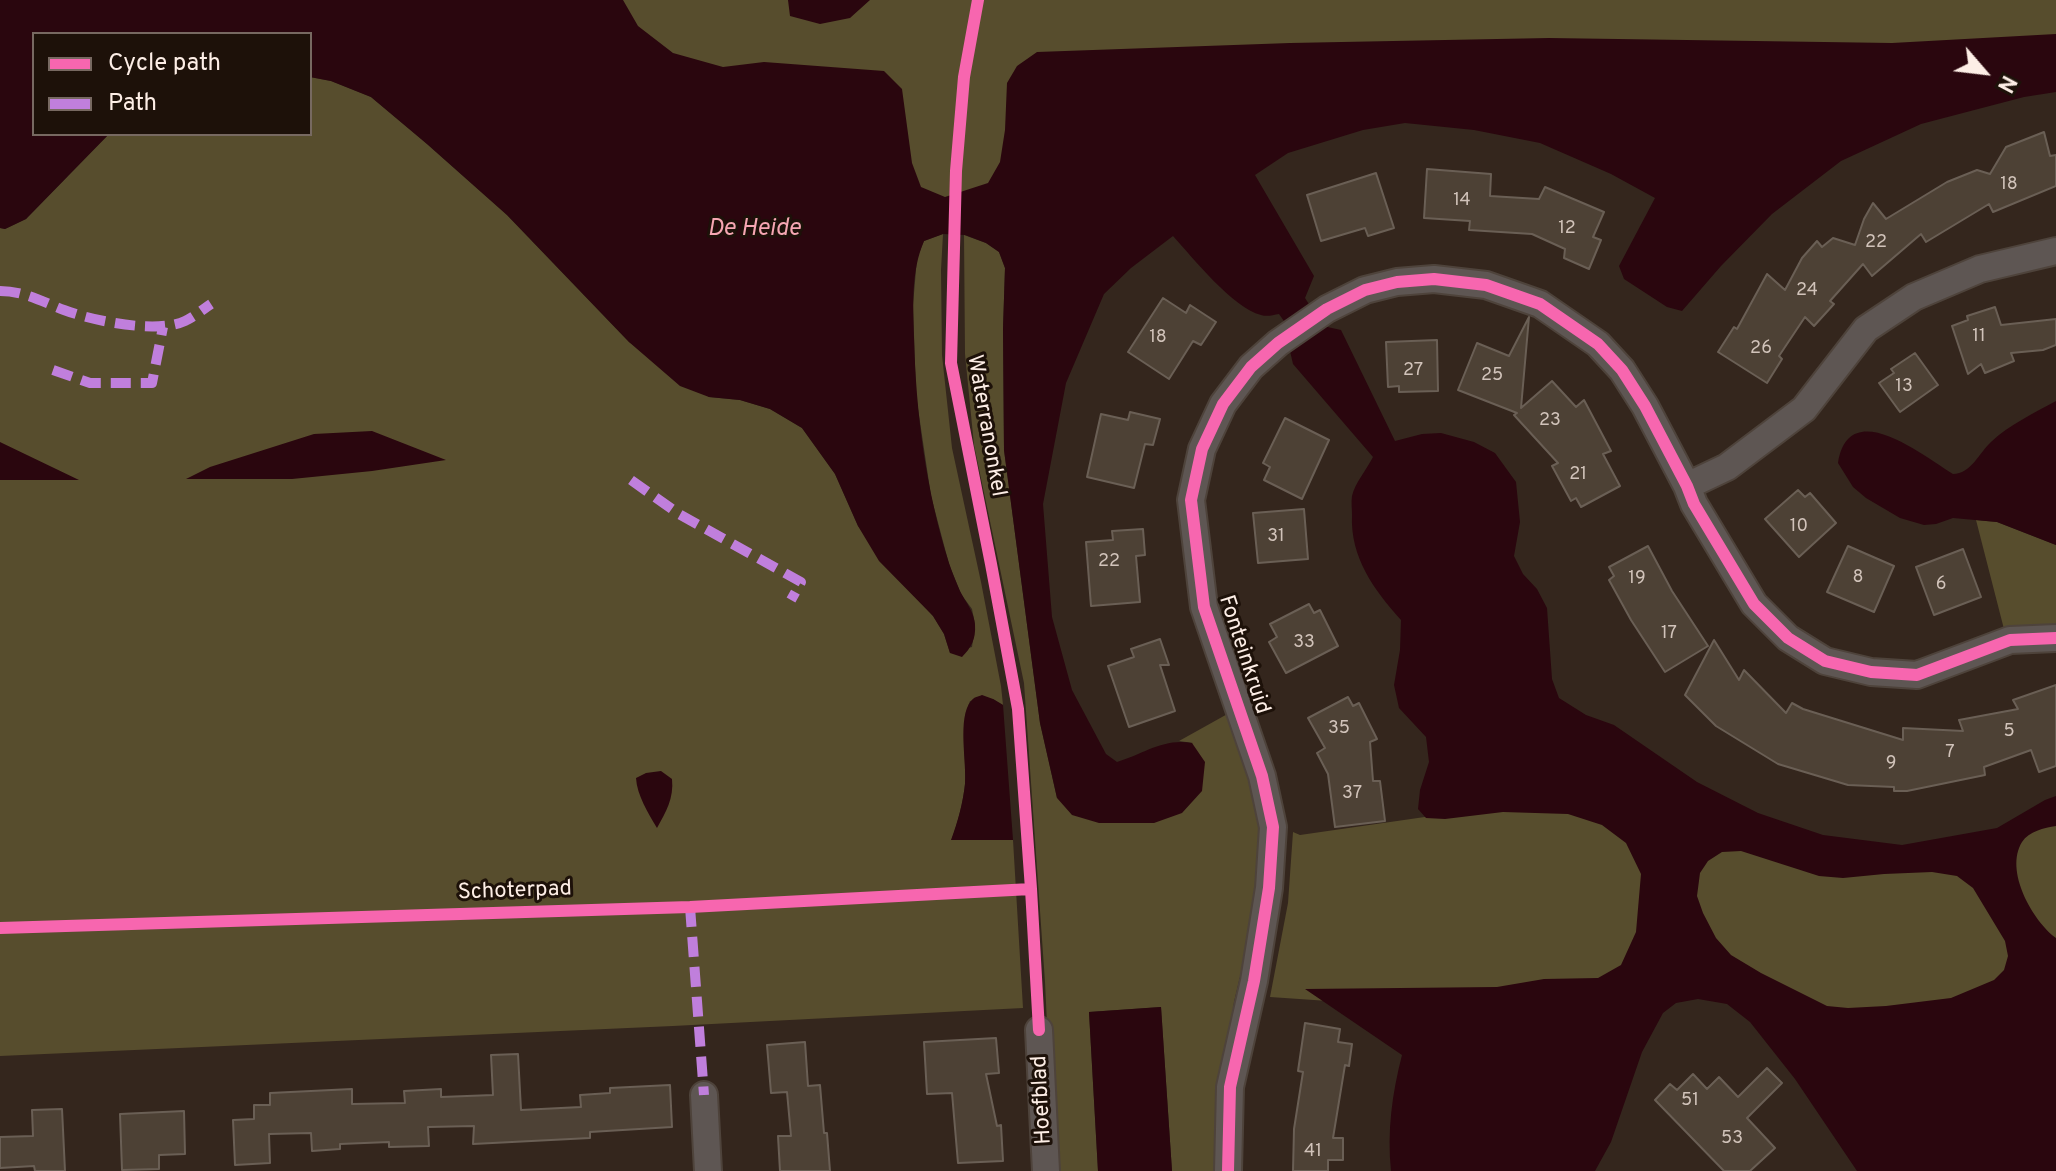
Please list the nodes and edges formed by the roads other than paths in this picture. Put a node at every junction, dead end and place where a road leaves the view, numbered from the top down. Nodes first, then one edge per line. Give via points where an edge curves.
1 (2056, 251) edge
2 (1687, 486) junction
3 (2056, 638) edge
4 (1039, 1030) dead end
5 (704, 1095) dead end
6 (708, 1171) edge
7 (1046, 1171) edge
8 (1228, 1171) edge

1 - 2 street via 1980,269 1914,297 1866,329 1804,409 1727,467
2 - 3 street, Fonteinkruid via 1754,604 1788,638 1825,661 1917,675 2010,640
2 - 8 street, Fonteinkruid via 1645,406 1598,344 1540,304 1486,285 1434,279 1365,290 1278,343 1223,404 1202,449 1191,500 1204,607 1262,776 1273,827 1254,981 1230,1087
4 - 7 street, Hoefblad
5 - 6 street

